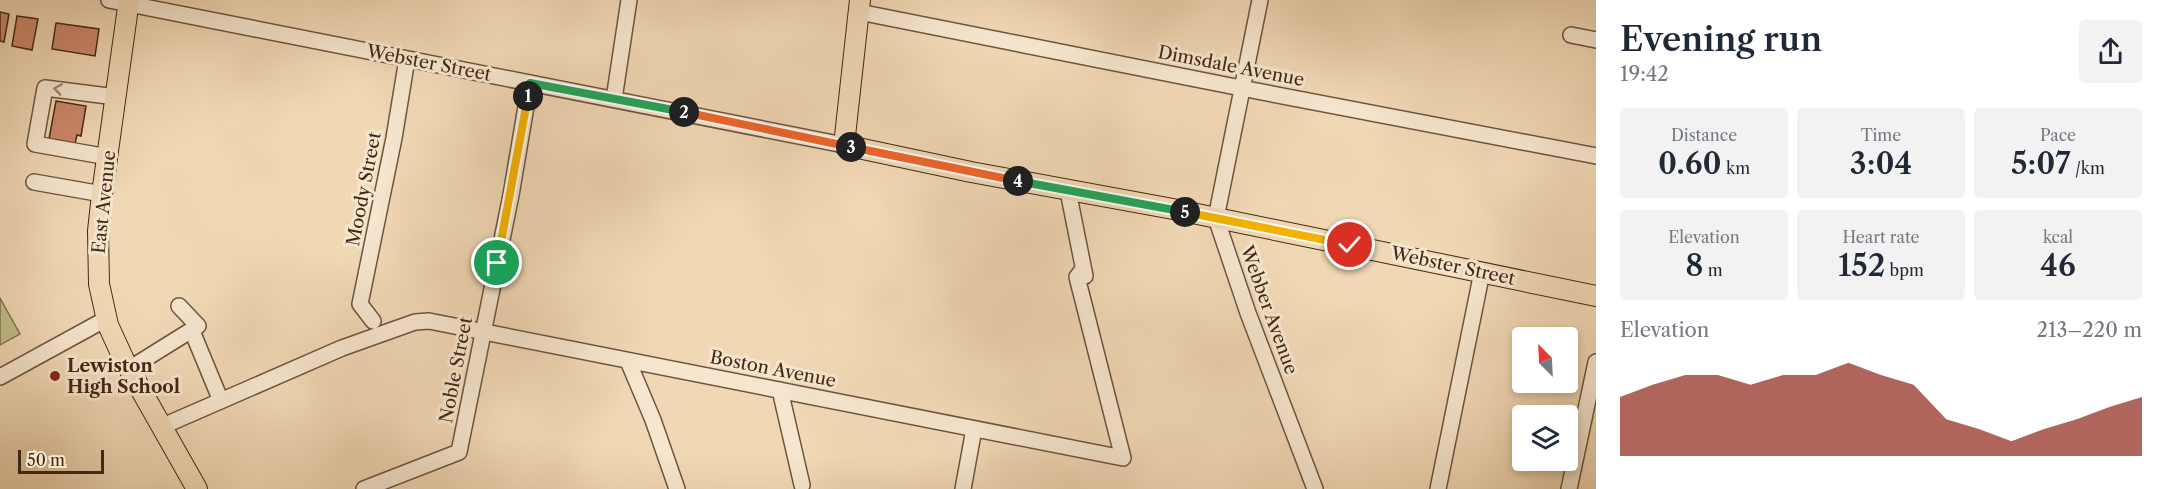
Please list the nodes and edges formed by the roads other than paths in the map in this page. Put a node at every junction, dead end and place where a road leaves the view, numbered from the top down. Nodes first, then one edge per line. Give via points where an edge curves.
1 (109, 0) edge
2 (629, 0) edge
3 (1260, 0) edge
4 (129, 2) edge
5 (860, 6) edge
6 (1571, 35) dead end
7 (1596, 40) edge
8 (407, 59) junction
9 (530, 83) junction
10 (1242, 88) junction
11 (116, 97) junction
12 (614, 99) junction
13 (844, 145) junction
14 (1596, 156) edge
15 (108, 157) junction
16 (34, 182) dead end
17 (1068, 191) junction
18 (102, 194) junction
19 (1216, 218) junction
20 (1083, 269) junction
21 (1482, 272) junction
22 (1088, 288) dead end
23 (1596, 296) edge
24 (178, 306) dead end
25 (106, 319) junction
26 (373, 321) junction
27 (415, 322) junction
28 (192, 331) junction
29 (483, 332) junction
30 (342, 348) junction
31 (628, 361) junction
32 (1596, 362) edge
33 (129, 369) junction
34 (0, 377) edge
35 (780, 390) junction
36 (220, 400) junction
37 (163, 426) junction
38 (974, 429) junction
39 (802, 485) dead end
40 (194, 488) edge
41 (364, 489) edge
42 (677, 489) edge
43 (963, 489) edge
44 (1316, 489) edge
45 (1438, 489) edge
46 (1569, 489) edge

1 - 4 street, Webster Street
2 - 12 street
3 - 10 street, Webber Avenue
4 - 8 street, Webster Street
4 - 11 main road, East Avenue
5 - 10 street, Dimsdale Avenue
5 - 13 main road
6 - 7 street
8 - 9 street, Webster Street
8 - 26 street, Moody Street via 360,304
9 - 12 street, Webster Street
9 - 29 street, Noble Street
10 - 14 street, Dimsdale Avenue
10 - 19 street, Webber Avenue
11 - 15 main road, East Avenue
11 -> 15 street via 45,88 35,144
12 - 13 street, Webster Street
13 - 17 main road, Webster Street
15 - 18 main road, East Avenue
16 - 18 street
17 - 19 main road, Webster Street
17 - 20 street
18 - 25 main road, East Avenue via 98,264
19 - 21 main road, Webster Street
19 - 44 street, Webber Avenue
20 - 22 street
20 - 38 street, Boston Avenue via 1077,277 1123,458
21 - 23 main road, Webster Street
21 - 45 street
24 - 28 street via 198,327
25 - 33 main road, East Avenue
25 - 34 street
26 - 27 street, Boston Avenue
26 - 30 street, Boston Avenue
27 - 29 street, Boston Avenue via 429,321
27 - 30 street, Boston Avenue
28 - 33 street
28 - 36 street
29 - 31 street, Boston Avenue
29 - 41 street, Noble Street via 459,452
30 - 36 street, Boston Avenue
31 - 35 street, Boston Avenue
31 - 42 street
32 - 46 street
33 - 37 main road, East Avenue
35 - 38 street, Boston Avenue
35 - 39 street
36 - 37 street, Boston Avenue
37 - 40 main road, East Avenue
38 - 43 street

